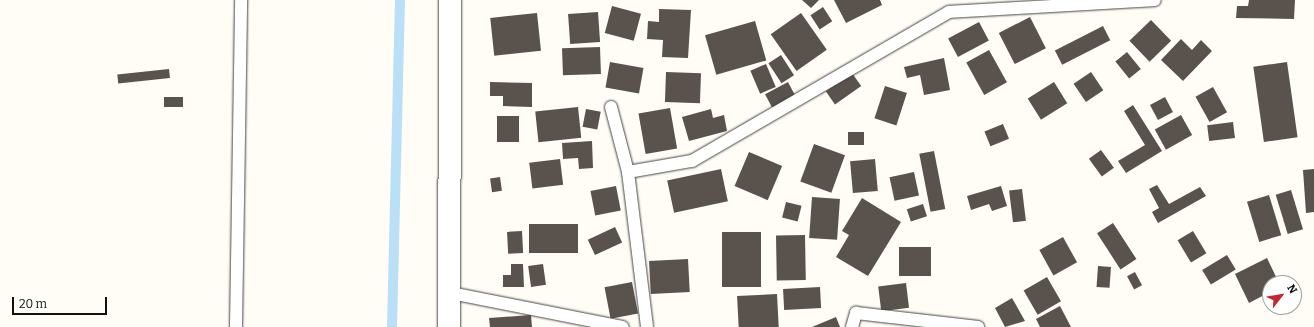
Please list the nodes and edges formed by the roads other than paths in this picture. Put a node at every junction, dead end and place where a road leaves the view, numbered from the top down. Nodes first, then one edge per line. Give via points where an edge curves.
1 (241, 0) edge
2 (450, 0) edge
3 (1155, 0) edge
4 (611, 107) dead end
5 (628, 172) junction
6 (451, 293) junction
7 (236, 327) edge
8 (449, 327) edge
9 (623, 327) edge
10 (647, 327) edge
11 (852, 327) edge
12 (978, 327) edge

1 - 7 lane
2 - 6 street
3 - 5 lane via 949,12 692,161
4 - 5 lane
5 - 10 lane
6 - 8 street
6 - 9 lane
11 - 12 lane via 856,313

